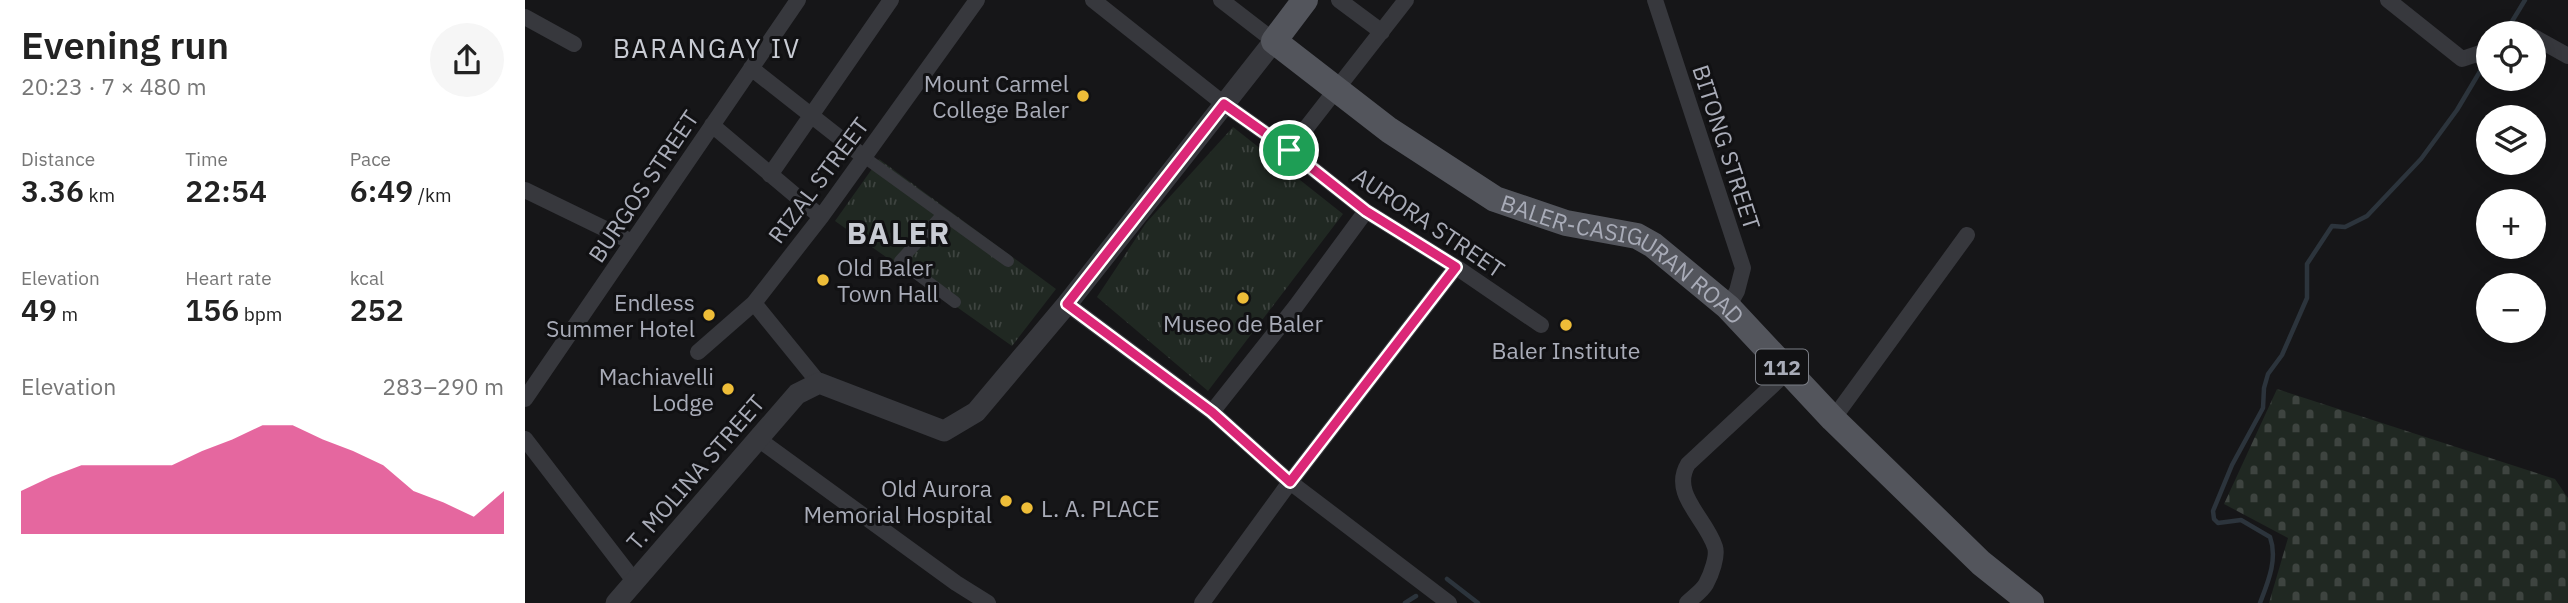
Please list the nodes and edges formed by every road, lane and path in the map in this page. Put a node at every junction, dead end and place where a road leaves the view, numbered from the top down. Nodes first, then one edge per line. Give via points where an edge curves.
1 (798, 0) edge
2 (891, 0) edge
3 (977, 0) edge
4 (1093, 0) edge
5 (1221, 0) edge
6 (1305, 0) edge
7 (1339, 0) edge
8 (1406, 0) edge
9 (2388, 0) edge
10 (1658, 1) edge
11 (525, 17) edge
12 (1382, 32) junction
13 (1274, 41) junction
14 (574, 44) dead end
15 (2546, 44) edge
16 (2476, 54) edge
17 (2568, 56) edge
18 (751, 68) junction
19 (1337, 89) junction
20 (1224, 104) junction
21 (811, 115) junction
22 (712, 125) junction
23 (1289, 150) junction
24 (865, 156) junction
25 (770, 175) junction
26 (525, 190) edge
27 (1366, 211) junction
28 (943, 214) junction
29 (821, 217) junction
30 (1967, 235) dead end
31 (632, 242) junction
32 (1008, 261) dead end
33 (1456, 267) junction
34 (955, 302) dead end
35 (754, 303) junction
36 (1067, 304) junction
37 (1728, 307) junction
38 (1541, 326) dead end
39 (698, 352) dead end
40 (1787, 372) junction
41 (820, 383) junction
42 (525, 399) edge
43 (1212, 412) junction
44 (1833, 419) junction
45 (525, 439) edge
46 (758, 439) junction
47 (1290, 482) junction
48 (635, 582) junction
49 (617, 603) edge
50 (988, 603) edge
51 (1202, 603) edge
52 (1449, 603) edge
53 (1687, 603) edge
54 (2031, 603) edge

1 - 18 street, BURGOS STREET
2 - 21 street
3 - 24 street, RIZAL STREET
4 - 20 street, AURORA STREET
5 - 13 street
6 - 13 main road
7 - 12 street
8 - 12 street
9 - 16 street via 2462,59
10 - 37 street, BITONG STREET via 1743,268
11 - 14 street
12 - 19 street
13 - 19 main road, BALER-CASIGURAN ROAD / 112
13 - 20 street
15 - 17 street
18 - 21 street
18 - 22 street, BURGOS STREET
19 - 23 street
19 - 37 main road, BALER-CASIGURAN ROAD / 112 via 1399,137 1495,199 1566,223 1637,236
20 - 23 street, AURORA STREET
20 - 36 street
21 - 24 street
21 - 25 street
22 - 25 street
22 - 31 street, BURGOS STREET
23 - 27 street, AURORA STREET
24 - 28 street
24 - 29 street, RIZAL STREET
25 - 29 street
26 - 31 street
27 - 33 street, AURORA STREET
27 - 43 street
28 - 32 street
28 - 34 street via 900,261
29 - 35 street, RIZAL STREET
30 - 44 street
31 - 42 street, BURGOS STREET
33 - 38 street, AURORA STREET
33 - 47 street
35 - 39 street, RIZAL STREET
35 - 41 street
36 - 41 street via 976,412 944,431
36 - 43 street
37 - 40 main road, BALER-CASIGURAN ROAD / 112
40 - 44 main road, BALER-CASIGURAN ROAD / 112
40 - 53 street via 1681,475 1682,487 1716,548 1706,585
41 - 46 street, T. MOLINA STREET via 797,394
43 - 47 street
44 - 54 main road, BALER-CASIGURAN ROAD / 112 via 1981,563
45 - 48 street
46 - 48 street, T. MOLINA STREET
46 - 50 street
47 - 51 street
47 - 52 street
48 - 49 street, T. MOLINA STREET

